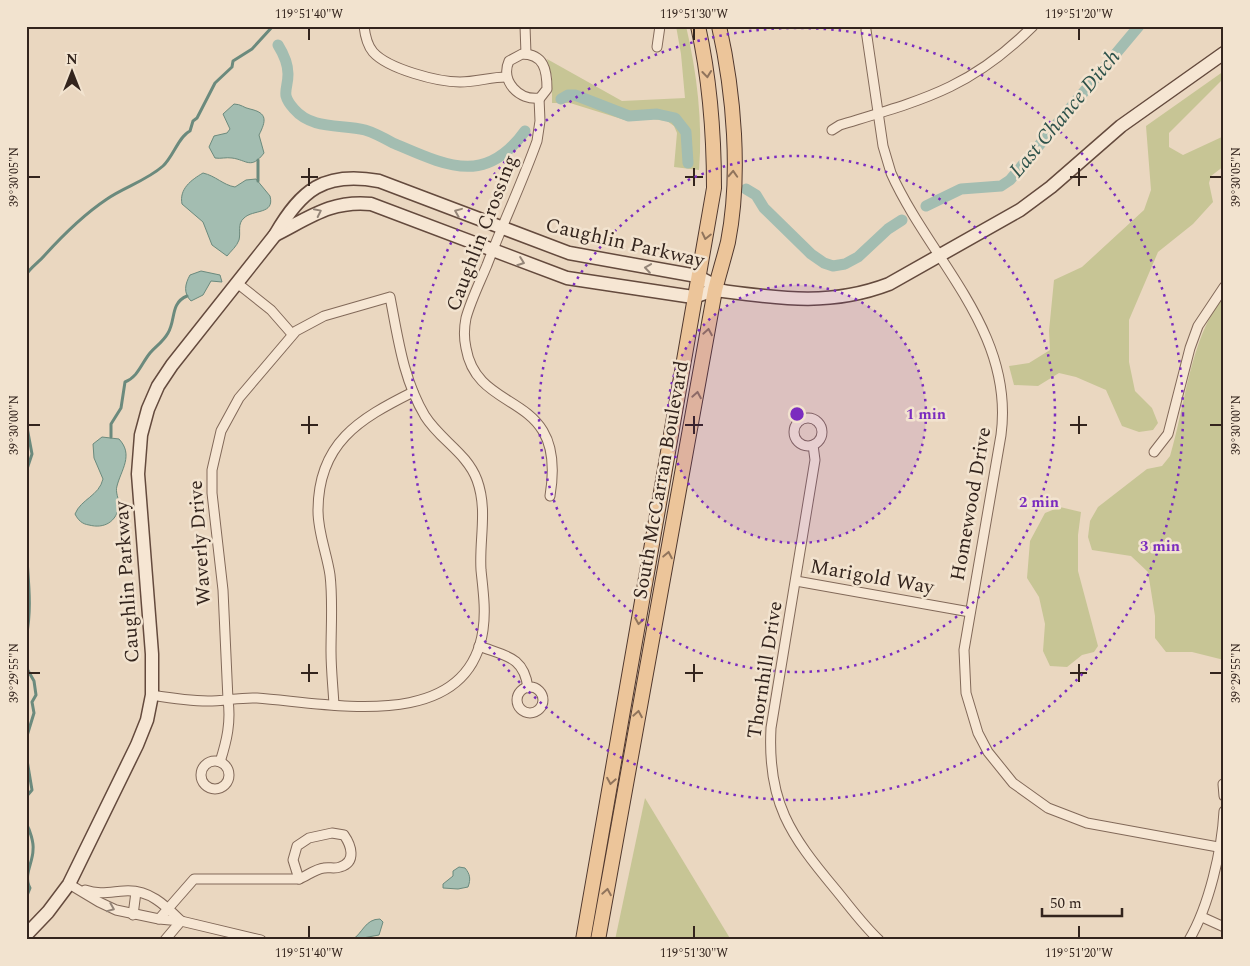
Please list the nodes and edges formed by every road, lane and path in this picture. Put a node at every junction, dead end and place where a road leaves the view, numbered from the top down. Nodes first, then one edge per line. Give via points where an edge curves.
1 (364, 26) edge
2 (525, 26) edge
3 (660, 26) edge
4 (698, 26) edge
5 (719, 26) edge
6 (1034, 26) edge
7 (866, 30) dead end
8 (657, 47) dead end
9 (1224, 53) edge
10 (526, 54) junction
11 (506, 77) junction
12 (539, 98) junction
13 (878, 113) junction
14 (832, 130) dead end
15 (501, 229) junction
16 (275, 235) junction
17 (492, 251) junction
18 (940, 255) junction
19 (697, 276) junction
20 (237, 283) junction
21 (1224, 287) edge
22 (715, 290) junction
23 (693, 296) junction
24 (292, 334) junction
25 (413, 392) junction
26 (814, 445) dead end
27 (1154, 452) dead end
28 (550, 496) dead end
29 (796, 581) junction
30 (970, 612) junction
31 (479, 646) junction
32 (528, 688) dead end
33 (152, 695) junction
34 (228, 700) junction
35 (334, 704) junction
36 (220, 762) dead end
37 (1222, 784) dead end
38 (1224, 796) edge
39 (1224, 811) edge
40 (1218, 846) junction
41 (299, 879) junction
42 (69, 884) junction
43 (136, 892) junction
44 (168, 908) junction
45 (133, 915) junction
46 (1202, 918) junction
47 (159, 920) junction
48 (181, 921) junction
49 (1224, 927) edge
50 (26, 935) edge
51 (165, 940) edge
52 (260, 940) edge
53 (583, 940) edge
54 (598, 940) edge
55 (879, 940) edge
56 (1189, 940) edge

1 - 11 street via 367,41 375,54 419,74 460,82
2 - 10 street
3 - 8 street
4 -> 19 main road, South McCarran Boulevard via 711,107 714,188
22 -> 5 main road, South McCarran Boulevard via 728,242 734,164 730,87
6 - 13 street via 995,60 958,85 919,102
7 - 13 street, Homewood Drive
9 - 18 street via 1121,126 1020,210
10 - 11 street via 517,55 509,61
10 - 12 street via 536,57 546,69 546,92
11 - 12 street via 513,88 531,98
12 - 15 street, Caughlin Crossing via 537,141
13 - 14 street
13 - 18 street, Homewood Drive via 891,173
15 -> 16 street, Caughlin Parkway via 391,184 354,178 327,183 303,195 288,212
15 - 17 street, Caughlin Crossing
19 -> 15 street, Caughlin Parkway via 569,253
16 -> 17 street, Caughlin Parkway via 329,207 360,203 383,208
16 - 20 street, Caughlin Parkway
17 -> 23 street, Caughlin Parkway via 567,278
17 - 28 street, Caughlin Crossing via 466,320 466,350 481,379 525,410 544,433 553,462
18 - 22 street via 889,284 845,297 794,299
18 - 30 street, Homewood Drive via 988,338 999,372 1003,400 1001,435
19 - 22 street, Caughlin Parkway via 712,284
19 - 23 main road, South McCarran Boulevard
20 - 24 street via 271,310
20 - 33 street, Caughlin Parkway via 165,375 148,409 141,435 138,474 152,654
21 - 27 street via 1198,326 1168,434
22 - 23 street, Caughlin Parkway via 710,294
54 -> 22 main road, South McCarran Boulevard
23 -> 53 main road, South McCarran Boulevard
24 - 25 street, Waverly Drive via 324,316 390,297 402,362
24 - 34 street, Waverly Drive via 239,398 221,431 215,450 212,493 223,590
25 - 31 street via 435,429 470,466 481,493 484,509 480,561 485,616
25 - 35 street via 373,412 347,433 335,449 322,482 318,512 330,575
26 - 29 street, Thornhill Drive via 815,460
29 - 30 street, Marigold Way
29 - 55 street, Thornhill Drive via 771,728 775,792 804,852
30 - 40 street, Homewood Drive via 963,670 970,713 988,752 1013,783 1048,808 1087,823
31 - 32 street via 522,665
31 - 35 street via 462,675 441,693 425,700 394,706
33 - 34 street
33 - 42 street, Caughlin Parkway via 140,739
34 - 35 street via 257,698
34 - 36 street, Waverly Drive via 228,736
37 - 38 street
39 - 40 street
40 - 46 street
41 - 41 street via 293,860 302,841 332,833 344,835 352,846 346,864 318,870
41 - 44 street via 194,879
42 - 43 street via 101,894 127,890
42 -> 45 street via 99,902
42 - 50 street, Caughlin Parkway
43 - 44 street via 150,895
43 - 45 street
44 - 47 street
44 - 48 street
45 - 47 street
46 - 49 street
46 - 56 street
47 - 48 street
48 - 51 street
48 - 52 street

